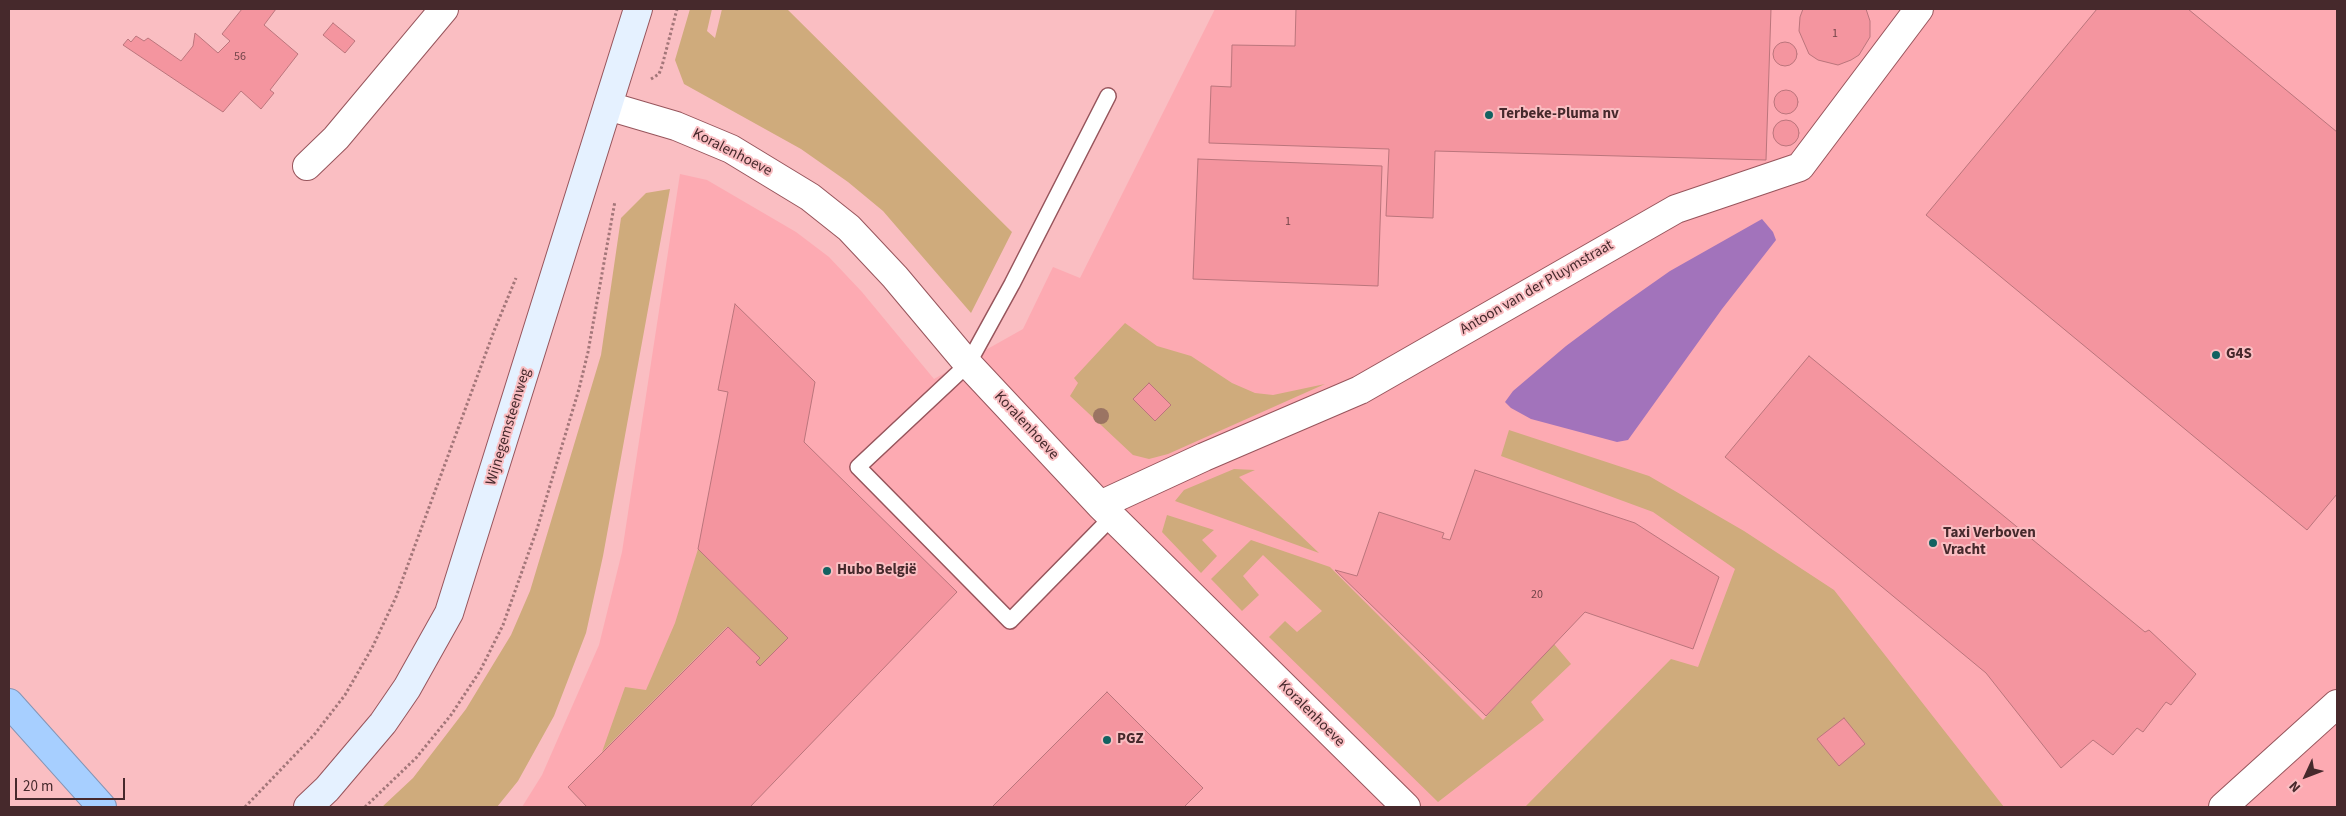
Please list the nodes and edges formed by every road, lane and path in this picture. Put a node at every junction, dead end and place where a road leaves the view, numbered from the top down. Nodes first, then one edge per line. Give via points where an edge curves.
1 (444, 9) edge
2 (638, 9) edge
3 (1919, 9) edge
4 (1108, 96) dead end
5 (608, 106) junction
6 (307, 166) dead end
7 (616, 198) dead end
8 (518, 274) dead end
9 (968, 364) junction
10 (1106, 511) junction
11 (9, 703) edge
12 (2337, 704) edge
13 (102, 807) edge
14 (245, 807) edge
15 (308, 807) edge
16 (365, 807) edge
17 (1406, 807) edge
18 (2223, 807) edge

1 - 6 street via 336,138
2 - 5 street, Wijnegemsteenweg
3 - 10 street, Antoon van der Pluymstraat via 1800,167 1676,209 1360,390 1204,457
4 - 9 lane
5 - 9 street, Koralenhoeve via 676,126 731,149 810,197 849,228
5 - 15 street, Wijnegemsteenweg via 450,613 383,723 328,789
7 - 16 path via 579,389 537,529 503,625 480,671 451,715 416,758
8 - 14 path via 396,596 372,648 345,695 314,735
9 - 10 street, Koralenhoeve
9 - 10 lane via 858,467 1010,621
10 - 17 street, Koralenhoeve
11 - 13 highway
12 - 18 street

